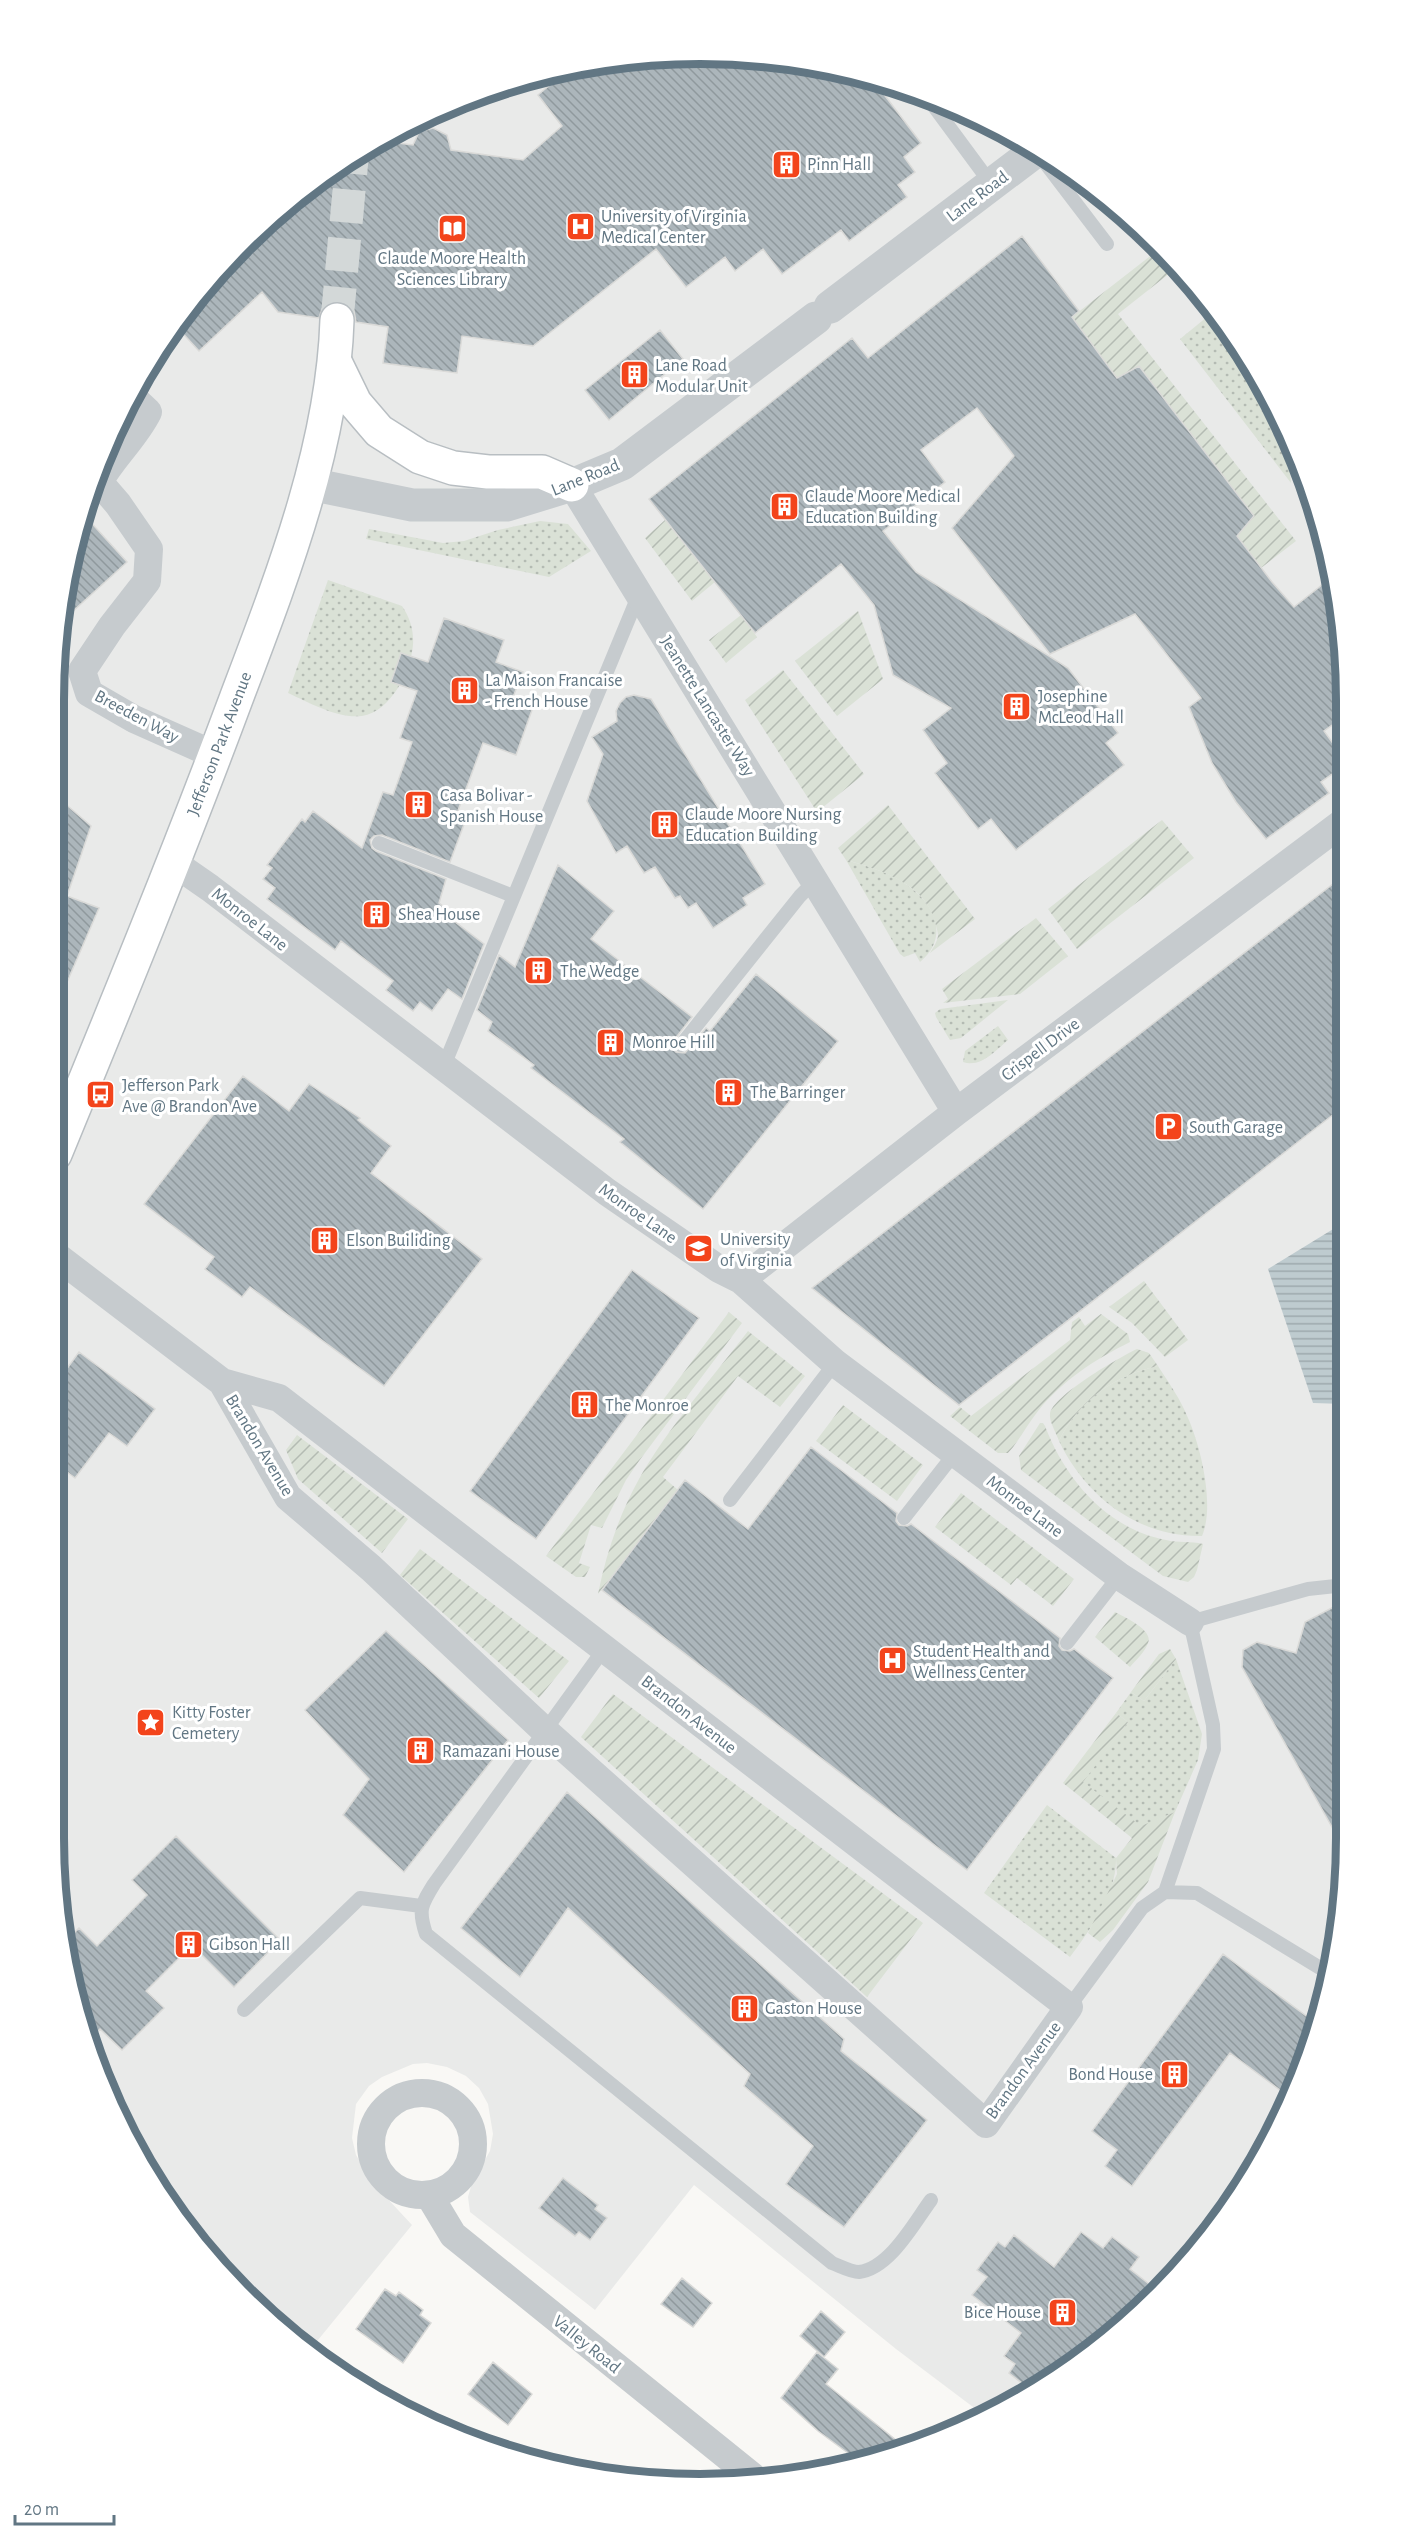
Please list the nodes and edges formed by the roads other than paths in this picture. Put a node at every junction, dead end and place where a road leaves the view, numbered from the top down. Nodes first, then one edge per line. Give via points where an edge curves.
1 (944, 113) edge
2 (1029, 157) edge
3 (1053, 171) edge
4 (992, 185) junction
5 (1107, 244) dead end
6 (337, 320) tunnel mouth
7 (336, 364) junction
8 (139, 403) edge
9 (112, 461) edge
10 (310, 484) junction
11 (572, 485) junction
12 (102, 486) edge
13 (639, 594) junction
14 (215, 755) junction
15 (1336, 827) edge
16 (380, 843) dead end
17 (174, 863) junction
18 (815, 881) junction
19 (513, 896) junction
20 (681, 1045) dead end
21 (443, 1068) junction
22 (956, 1112) junction
23 (64, 1132) edge
24 (64, 1262) edge
25 (741, 1280) junction
26 (835, 1363) junction
27 (222, 1382) junction
28 (955, 1453) junction
29 (730, 1500) dead end
30 (904, 1518) dead end
31 (1119, 1576) junction
32 (1336, 1587) edge
33 (1190, 1622) junction
34 (1066, 1643) dead end
35 (604, 1649) junction
36 (545, 1731) junction
37 (1165, 1892) junction
38 (421, 1906) junction
39 (1323, 1969) edge
40 (1069, 2007) junction
41 (244, 2010) dead end
42 (429, 2195) dead end
43 (931, 2200) dead end
44 (747, 2472) edge

1 - 4 lane
2 - 4 street, Lane Road
3 - 5 lane
4 - 11 street, Lane Road via 622,464
6 - 7 main road, Jefferson Park Avenue
7 - 10 main road, Jefferson Park Avenue
7 - 11 main road via 355,403 379,431 420,457 453,468 542,472
8 - 9 street, Breeden Way via 148,412 141,427
10 - 11 street, Lane Road via 412,505 507,505
10 - 14 main road, Jefferson Park Avenue via 280,582
11 - 13 street, Jeanette Lancaster Way
12 - 14 street, Breeden Way via 148,549 147,581 82,671 89,693 134,719
13 - 18 street, Jeanette Lancaster Way
13 - 19 lane
14 - 17 main road, Jefferson Park Avenue
15 - 22 street, Crispell Drive
16 - 19 lane
17 - 21 street, Monroe Lane
17 - 23 main road, Jefferson Park Avenue
18 - 20 lane
18 - 22 street, Jeanette Lancaster Way
19 - 21 lane
21 - 25 street, Monroe Lane via 607,1192
22 - 25 street, Crispell Drive
24 - 27 street, Brandon Avenue
25 - 26 street, Monroe Lane
26 - 28 street, Monroe Lane
26 - 29 lane
27 - 35 street, Brandon Avenue via 279,1398
27 - 36 street, Brandon Avenue via 288,1497 371,1568
28 - 30 lane
28 - 31 street, Monroe Lane
31 - 33 street, Monroe Lane
31 - 34 lane
32 - 33 lane via 1308,1589
33 - 37 lane via 1213,1725 1214,1749
35 - 36 lane
35 - 40 street, Brandon Avenue
36 - 38 lane
36 - 40 street, Brandon Avenue via 986,2124
37 - 39 lane via 1197,1893
37 - 40 lane via 1142,1908
38 - 41 lane via 360,1898
38 - 43 lane via 426,1934 832,2263 857,2272 889,2257
42 - 44 street, Valley Road via 453,2235

